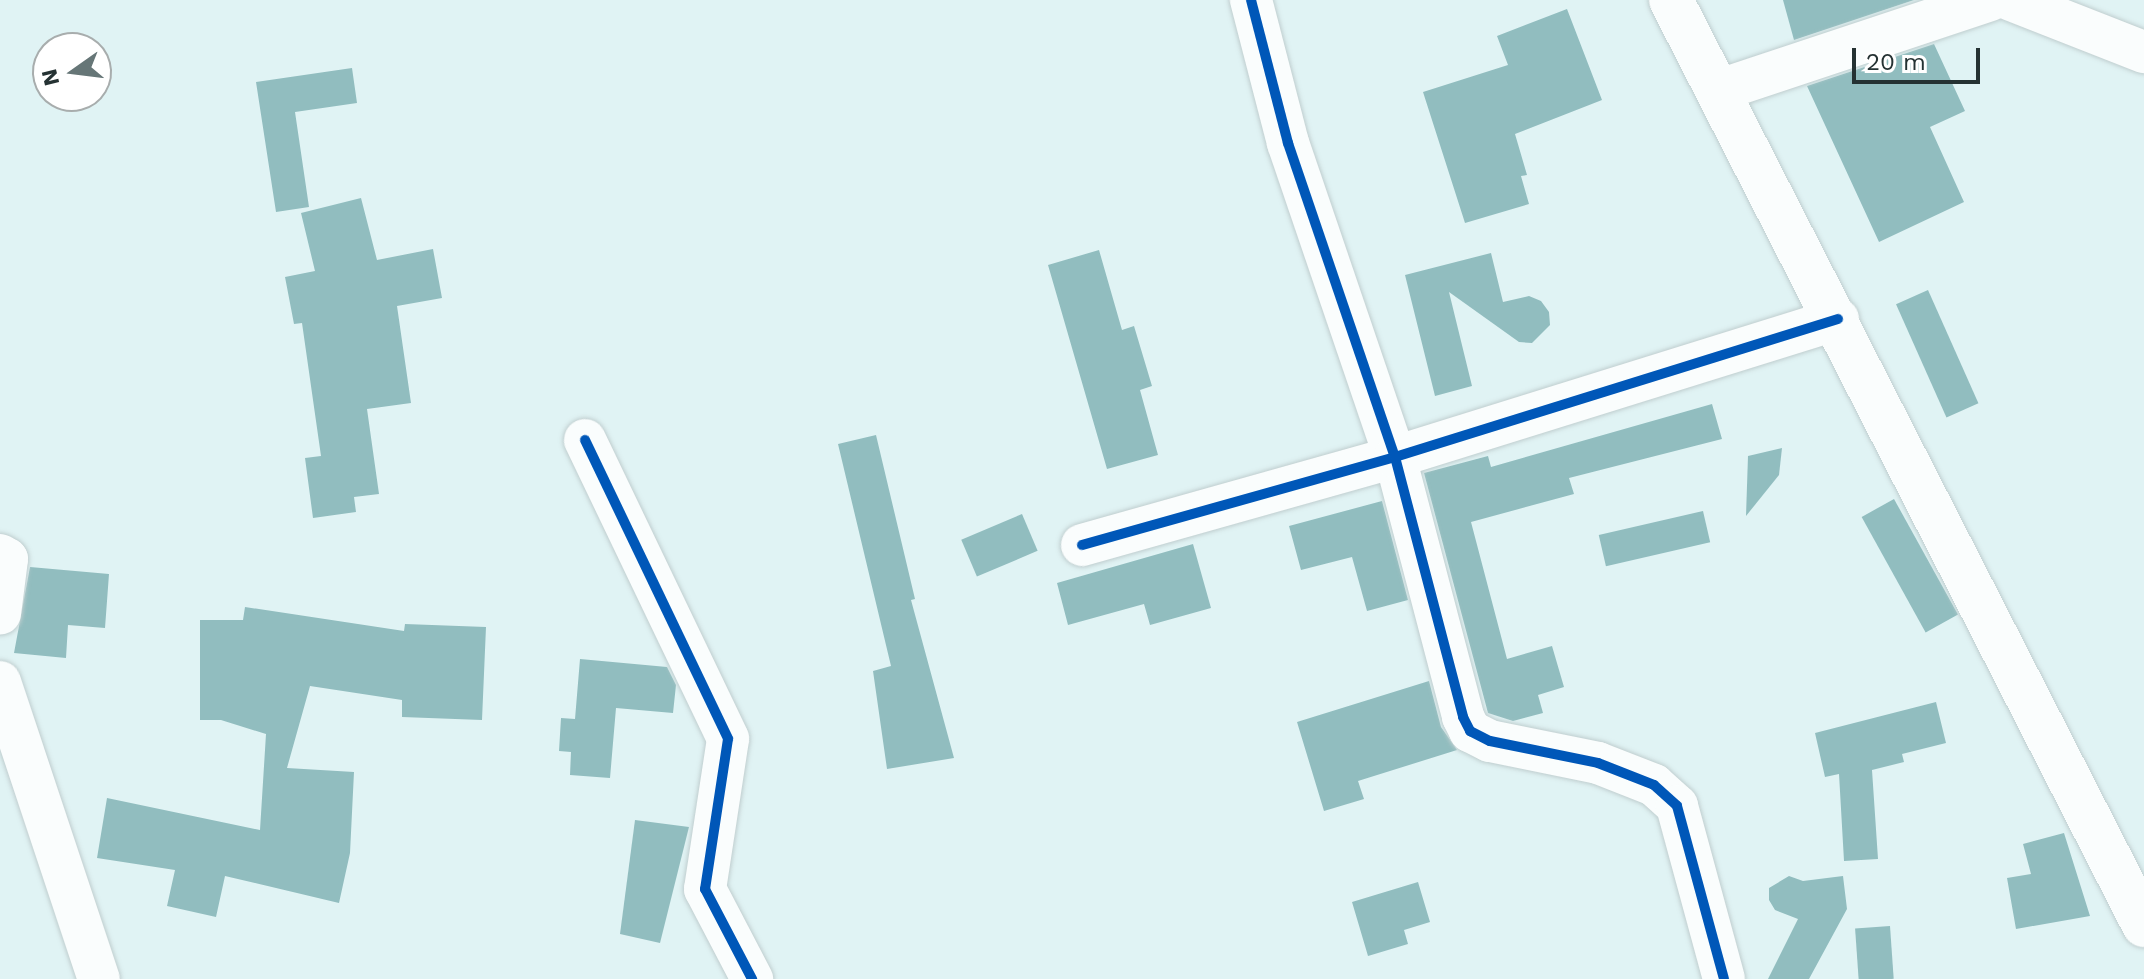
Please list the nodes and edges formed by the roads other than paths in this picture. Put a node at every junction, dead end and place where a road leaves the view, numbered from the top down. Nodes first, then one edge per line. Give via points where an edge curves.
1 (1251, 0) edge
2 (1671, 0) edge
3 (1990, 0) edge
4 (2011, 0) edge
5 (2144, 52) edge
6 (1717, 91) junction
7 (1838, 319) junction
8 (585, 440) dead end
9 (1395, 457) junction
10 (1082, 545) dead end
11 (0, 555) edge
12 (0, 614) edge
13 (0, 682) edge
14 (2144, 925) edge
15 (99, 979) edge
16 (752, 979) edge
17 (1724, 979) edge

1 - 9 street via 1288,143
2 - 6 main road
3 - 6 street
4 - 5 street
6 - 7 main road
7 - 9 street
7 - 14 main road
8 - 16 street via 728,739 705,889
9 - 10 street
9 - 17 street via 1470,731 1490,741 1598,763 1654,785 1677,806
11 - 12 street via 7,559
13 - 15 street

